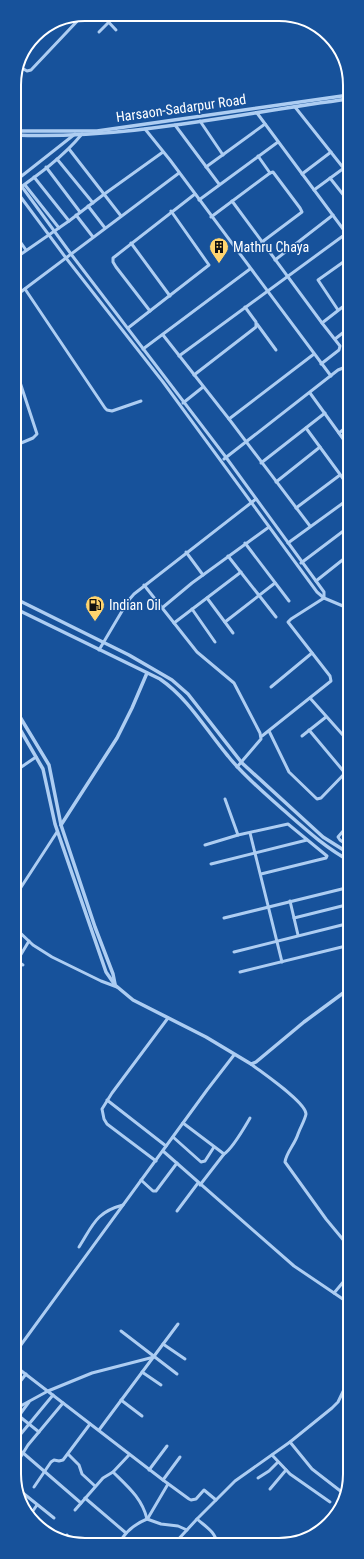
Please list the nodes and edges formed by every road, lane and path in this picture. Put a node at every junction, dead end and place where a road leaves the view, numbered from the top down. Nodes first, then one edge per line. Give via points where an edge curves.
1 (77, 22) edge
2 (109, 22) joint
3 (116, 30) dead end
4 (99, 32) dead end
5 (23, 69) edge
6 (343, 96) edge
7 (343, 100) edge
8 (295, 107) junction
9 (257, 113) junction
10 (200, 121) junction
11 (265, 124) junction
12 (175, 125) junction
13 (145, 129) junction
14 (21, 131) edge
15 (78, 131) junction
16 (84, 131) junction
17 (21, 135) edge
18 (74, 135) junction
19 (81, 135) junction
20 (278, 142) junction
21 (69, 149) junction
22 (163, 152) junction
23 (331, 152) junction
24 (223, 155) junction
25 (258, 156) junction
26 (57, 159) junction
27 (46, 167) junction
28 (206, 167) junction
29 (343, 167) edge
30 (343, 169) edge
31 (179, 173) junction
32 (270, 173) junction
33 (302, 174) junction
34 (21, 177) edge
35 (34, 177) junction
36 (330, 178) junction
37 (219, 184) junction
38 (23, 186) junction
39 (314, 190) junction
40 (103, 194) junction
41 (195, 194) junction
42 (343, 194) edge
43 (21, 198) edge
44 (199, 200) junction
45 (232, 201) junction
46 (93, 203) junction
47 (88, 206) junction
48 (171, 211) junction
49 (80, 212) junction
50 (76, 215) junction
51 (333, 215) junction
52 (121, 216) junction
53 (211, 216) junction
54 (69, 221) junction
55 (58, 228) junction
56 (105, 228) junction
57 (343, 229) edge
58 (54, 231) junction
59 (50, 234) junction
60 (93, 237) junction
61 (343, 237) edge
62 (262, 242) junction
63 (21, 243) edge
64 (131, 243) junction
65 (26, 250) junction
66 (21, 254) edge
67 (71, 254) junction
68 (66, 258) junction
69 (275, 260) junction
70 (343, 262) edge
71 (250, 269) junction
72 (287, 276) junction
73 (25, 289) junction
74 (267, 291) junction
75 (21, 292) edge
76 (170, 296) junction
77 (343, 306) edge
78 (245, 308) junction
79 (338, 310) junction
80 (150, 311) junction
81 (322, 323) junction
82 (257, 324) junction
83 (128, 328) junction
84 (343, 333) edge
85 (163, 335) junction
86 (335, 340) junction
87 (144, 349) junction
88 (276, 350) dead end
89 (140, 351) junction
90 (314, 354) junction
91 (179, 356) junction
92 (321, 364) junction
93 (343, 368) edge
94 (194, 375) junction
95 (331, 376) junction
96 (21, 385) edge
97 (203, 387) junction
98 (310, 393) junction
99 (141, 401) dead end
100 (184, 402) junction
101 (180, 405) junction
102 (324, 413) junction
103 (229, 419) junction
104 (306, 428) junction
105 (343, 430) edge
106 (339, 433) junction
107 (343, 438) edge
108 (247, 442) junction
109 (21, 443) edge
110 (320, 447) junction
111 (226, 457) junction
112 (221, 461) junction
113 (261, 463) junction
114 (340, 475) junction
115 (343, 479) edge
116 (276, 482) junction
117 (256, 500) junction
118 (252, 502) junction
119 (343, 503) edge
120 (296, 508) junction
121 (268, 526) junction
122 (310, 526) junction
123 (343, 531) edge
124 (245, 543) junction
125 (288, 543) junction
126 (186, 552) junction
127 (228, 556) junction
128 (343, 560) edge
129 (302, 562) junction
130 (298, 566) junction
131 (241, 572) junction
132 (203, 575) junction
133 (316, 581) junction
134 (275, 583) junction
135 (144, 585) junction
136 (259, 596) junction
137 (207, 598) junction
138 (324, 598) junction
139 (21, 601) edge
140 (289, 601) dead end
141 (343, 606) edge
142 (162, 608) junction
143 (192, 609) junction
144 (21, 611) edge
145 (276, 617) dead end
146 (225, 622) junction
147 (174, 623) junction
148 (233, 633) dead end
149 (103, 642) junction
150 (214, 642) dead end
151 (99, 650) junction
152 (312, 653) junction
153 (150, 666) junction
154 (147, 673) junction
155 (271, 687) dead end
156 (310, 698) junction
157 (326, 717) junction
158 (21, 718) edge
159 (309, 730) junction
160 (21, 731) edge
161 (269, 731) junction
162 (343, 735) edge
163 (262, 736) junction
164 (302, 736) dead end
165 (36, 757) junction
166 (242, 763) junction
167 (21, 767) edge
168 (237, 767) junction
169 (343, 771) edge
170 (343, 775) edge
171 (225, 800) dead end
172 (61, 825) junction
173 (343, 831) edge
174 (58, 832) junction
175 (250, 833) junction
176 (238, 835) junction
177 (307, 840) junction
178 (343, 843) edge
179 (205, 844) dead end
180 (343, 850) edge
181 (256, 854) junction
182 (343, 857) edge
183 (211, 864) dead end
184 (261, 874) junction
185 (21, 888) edge
186 (343, 890) edge
187 (290, 901) junction
188 (269, 906) junction
189 (343, 906) edge
190 (224, 918) dead end
191 (294, 918) junction
192 (343, 925) edge
193 (21, 934) edge
194 (298, 935) junction
195 (29, 941) junction
196 (277, 941) junction
197 (343, 947) edge
198 (234, 952) dead end
199 (21, 953) edge
200 (282, 962) junction
201 (21, 963) edge
202 (24, 965) dead end
203 (240, 972) dead end
204 (116, 986) junction
205 (343, 993) edge
206 (168, 1018) junction
207 (234, 1055) junction
208 (251, 1064) junction
209 (107, 1100) junction
210 (250, 1118) dead end
211 (183, 1123) junction
212 (173, 1137) junction
213 (166, 1146) junction
214 (214, 1147) junction
215 (163, 1151) junction
216 (224, 1154) junction
217 (156, 1160) junction
218 (177, 1163) junction
219 (141, 1180) junction
220 (199, 1184) junction
221 (123, 1205) junction
222 (177, 1211) dead end
223 (343, 1240) edge
224 (79, 1247) dead end
225 (343, 1282) edge
226 (334, 1293) junction
227 (343, 1299) edge
228 (178, 1324) dead end
229 (121, 1331) dead end
230 (164, 1344) junction
231 (21, 1345) edge
232 (154, 1357) junction
233 (185, 1359) dead end
234 (21, 1370) edge
235 (142, 1372) junction
236 (26, 1374) junction
237 (177, 1374) dead end
238 (21, 1380) edge
239 (161, 1385) dead end
240 (48, 1391) junction
241 (343, 1392) edge
242 (53, 1395) junction
243 (30, 1400) junction
244 (121, 1400) junction
245 (63, 1403) junction
246 (21, 1405) edge
247 (21, 1413) edge
248 (142, 1416) dead end
249 (21, 1418) edge
250 (90, 1424) junction
251 (29, 1425) junction
252 (99, 1430) junction
253 (39, 1432) junction
254 (21, 1434) edge
255 (290, 1442) junction
256 (167, 1446) dead end
257 (22, 1452) joint
258 (68, 1454) junction
259 (129, 1455) junction
260 (272, 1455) junction
261 (180, 1457) dead end
262 (278, 1462) junction
263 (149, 1470) junction
264 (286, 1470) junction
265 (44, 1471) junction
266 (113, 1472) junction
267 (258, 1478) dead end
268 (163, 1480) junction
269 (168, 1484) junction
270 (95, 1486) junction
271 (34, 1487) dead end
272 (270, 1489) dead end
273 (341, 1491) edge
274 (24, 1495) edge
275 (85, 1498) junction
276 (216, 1500) junction
277 (330, 1502) dead end
278 (81, 1503) junction
279 (37, 1504) junction
280 (75, 1510) dead end
281 (33, 1511) edge
282 (54, 1518) dead end
283 (147, 1519) junction
284 (197, 1520) junction
285 (187, 1530) junction
286 (126, 1533) junction
287 (123, 1538) edge
288 (180, 1538) edge
289 (216, 1538) edge

1 - 5 street via 31,70
2 - 3 street
2 - 4 street
6 - 16 street, Harsaon-Sadarpur Road via 116,129
7 - 8 street, Harsaon-Sadarpur Road
8 - 9 street, Harsaon-Sadarpur Road
8 - 23 street
9 - 10 street, Harsaon-Sadarpur Road
9 - 11 street
10 - 12 street, Harsaon-Sadarpur Road
10 - 24 street
11 - 20 street
11 - 24 street
12 - 13 street, Harsaon-Sadarpur Road
12 - 28 street
13 - 19 street, Harsaon-Sadarpur Road
13 - 22 street
14 - 15 street, Harsaon-Sadarpur Road
15 - 16 street, Harsaon-Sadarpur Road
15 - 18 street
16 - 19 street
17 - 18 street, Harsaon-Sadarpur Road
18 - 19 street, Harsaon-Sadarpur Road
18 - 34 street
19 - 21 street
20 - 25 street
20 - 33 street
21 - 26 street
21 - 40 street
22 - 31 street
22 - 40 street
23 - 29 street
23 - 33 street
24 - 28 street
25 - 32 street
25 - 37 street
26 - 27 street
26 - 46 street
27 - 35 street
27 - 49 street
28 - 37 street
30 - 36 street
31 - 41 street
31 - 52 street
32 - 45 street
32 - 62 street via 274,173 302,212
33 - 39 street
35 - 38 street
35 - 54 street
36 - 39 street
36 - 42 street
37 - 44 street
38 - 55 street
38 - 58 street
39 - 51 street
40 - 46 street
40 - 52 street
41 - 44 street
41 - 48 street
43 - 59 street
44 - 53 street
45 - 53 street
45 - 62 street
46 - 47 street
47 - 49 street
47 - 56 street
48 - 64 street
48 - 76 street via 209,264
49 - 50 street
50 - 54 street
50 - 60 street
51 - 57 street
51 - 69 street
52 - 56 street
53 - 71 street
54 - 55 street
55 - 58 street
56 - 60 street
58 - 59 street
58 - 67 street
59 - 65 street
59 - 68 street
60 - 67 street
61 - 72 street
62 - 69 street
63 - 65 street
64 - 76 street
64 - 80 street via 114,256 113,262
65 - 66 street
67 - 68 street
67 - 83 street
68 - 73 street
68 - 89 street
69 - 72 street
70 - 79 street via 318,280
71 - 74 street
71 - 85 street
72 - 74 street
72 - 81 street
73 - 75 street
73 - 99 street via 107,410
74 - 78 street
74 - 90 street
76 - 80 street
77 - 79 street
78 - 82 street
78 - 91 street
79 - 81 street
80 - 83 street
81 - 86 street
82 - 88 street
82 - 94 street
83 - 87 street
84 - 86 street
85 - 87 street
85 - 91 street
86 - 92 street via 340,348
87 - 89 street
87 - 100 street
89 - 101 street
90 - 92 street
90 - 103 street
91 - 94 street
92 - 95 street
93 - 95 street
94 - 97 street
95 - 98 street
96 - 109 street via 37,434
97 - 100 street
97 - 103 street
98 - 102 street
98 - 108 street
100 - 101 street
100 - 111 street
101 - 112 street
102 - 104 street
102 - 106 street
103 - 108 street
104 - 110 street
104 - 113 street
105 - 106 street
106 - 107 street
108 - 111 street
108 - 113 street
110 - 114 street
110 - 116 street
111 - 112 street
111 - 117 street
112 - 118 street
113 - 116 street
114 - 115 street
114 - 120 street
116 - 120 street
117 - 118 street
117 - 125 street
118 - 121 street
118 - 126 street
119 - 122 street
120 - 122 street
121 - 124 street
121 - 130 street
122 - 125 street
123 - 129 street
124 - 127 street
124 - 134 street
125 - 129 street
126 - 132 street
126 - 135 street
127 - 131 street
127 - 132 street
128 - 133 street
129 - 130 street
129 - 133 street
130 - 138 street
131 - 136 street
131 - 137 street
132 - 142 street
133 - 138 street via 324,592
134 - 136 street
134 - 140 street
135 - 142 street
135 - 149 street via 128,601
136 - 145 street
136 - 146 street
137 - 143 street
137 - 146 street
138 - 141 street
138 - 152 street via 288,622
139 - 149 street
142 - 147 street
143 - 147 street
143 - 150 street
144 - 151 street
146 - 148 street
147 - 163 street via 197,652 234,683
149 - 151 street
149 - 153 street
151 - 154 street
152 - 155 street
152 - 156 street via 331,679
153 - 154 street
153 - 166 street via 188,694
154 - 168 street via 160,679 181,696
154 - 172 street via 117,738
156 - 157 street
156 - 161 street
157 - 159 street
157 - 162 street
158 - 172 street via 49,765
159 - 164 street
159 - 169 street
160 - 165 street
161 - 163 street
161 - 170 street via 289,772 317,799
163 - 166 street
165 - 167 street
165 - 174 street via 44,771
166 - 168 street
166 - 180 street via 323,837
168 - 182 street via 310,833
171 - 176 street
172 - 174 street
172 - 204 street
173 - 178 street via 338,836
174 - 185 street
174 - 204 street via 106,972
175 - 176 street
175 - 177 street via 288,824
175 - 181 street
176 - 179 street
177 - 181 street
177 - 184 street via 327,857
181 - 183 street
181 - 184 street
184 - 188 street
186 - 187 street
187 - 188 street
187 - 191 street
188 - 190 street
188 - 196 street
189 - 191 street
191 - 194 street
192 - 194 street
193 - 195 street
194 - 196 street
195 - 199 street
195 - 204 street via 56,960
196 - 198 street
196 - 200 street
197 - 200 street
200 - 203 street
201 - 202 street
204 - 206 street via 133,1000
205 - 208 street
206 - 207 street
206 - 209 street
207 - 208 street
207 - 211 street
208 - 223 street via 286,1090 305,1110 306,1115 285,1162
209 - 213 street
209 - 217 street via 102,1109 106,1122
210 - 216 street
211 - 212 street
211 - 214 street
212 - 213 street
212 - 214 street via 201,1162 205,1161
213 - 215 street
214 - 216 street
215 - 217 street
215 - 218 street
216 - 220 street
217 - 219 street
218 - 219 street via 156,1191
218 - 220 street
219 - 221 street
220 - 222 street
220 - 226 street via 294,1266
221 - 224 street via 101,1215
221 - 231 street
225 - 226 street
226 - 227 street
228 - 230 street
229 - 232 street
230 - 232 street
230 - 233 street
232 - 235 street
232 - 237 street
232 - 240 street via 92,1374
234 - 236 street
235 - 239 street
235 - 244 street
236 - 238 street
236 - 240 street
240 - 242 street
240 - 243 street
241 - 255 street via 338,1402
242 - 245 street
242 - 251 street
243 - 246 street
243 - 247 street
244 - 248 street
244 - 252 street
245 - 250 street
245 - 253 street
249 - 251 street
250 - 252 street
250 - 258 street
251 - 253 street
251 - 254 street
252 - 259 street
253 - 257 street
255 - 260 street
255 - 273 street via 312,1469
256 - 263 street
257 - 265 street
258 - 265 street via 61,1461 52,1461
258 - 270 street via 79,1465 82,1474
259 - 263 street
259 - 266 street
260 - 262 street
260 - 276 street via 235,1481
261 - 268 street
262 - 264 street
262 - 267 street
263 - 268 street
264 - 272 street
264 - 277 street
265 - 271 street
265 - 278 street
266 - 270 street via 102,1478
266 - 283 street via 138,1498
268 - 269 street
269 - 276 street via 191,1500 196,1499 204,1490
269 - 283 street
270 - 275 street
274 - 279 street
275 - 278 street
275 - 286 street
276 - 284 street
278 - 280 street
279 - 281 street
279 - 282 street
283 - 285 street
283 - 286 street
284 - 285 street
284 - 289 street
285 - 288 street
286 - 287 street

